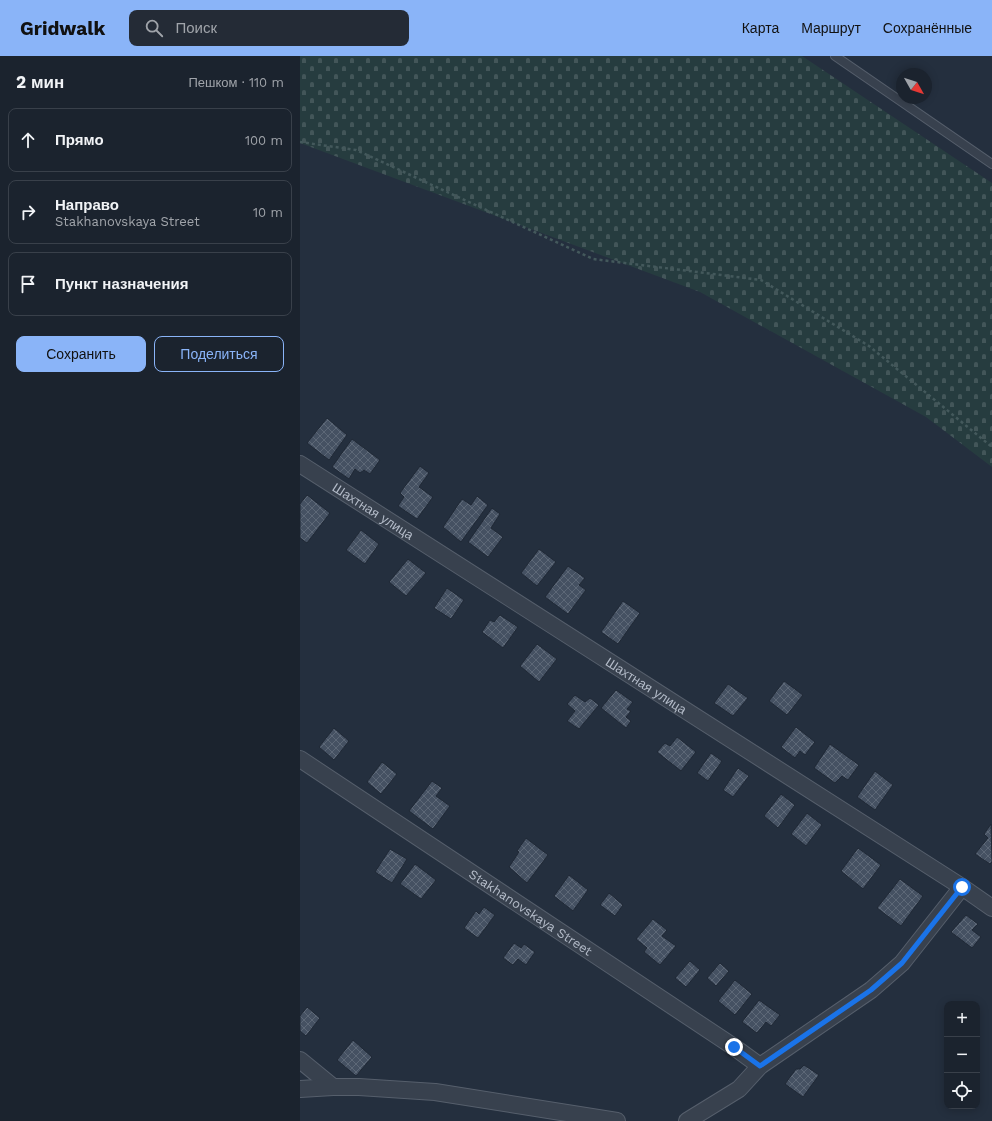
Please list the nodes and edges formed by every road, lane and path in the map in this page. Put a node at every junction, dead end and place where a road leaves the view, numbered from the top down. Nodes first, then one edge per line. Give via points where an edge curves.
1 (835, 56) edge
2 (300, 142) edge
3 (992, 164) edge
4 (992, 447) edge
5 (300, 464) edge
6 (300, 759) edge
7 (962, 887) junction
8 (992, 908) edge
9 (300, 1060) edge
10 (760, 1066) junction
11 (333, 1087) junction
12 (300, 1089) edge
13 (618, 1121) edge
14 (687, 1121) edge

1 - 3 lane
2 - 4 path via 356,150 593,259 761,280 869,346
5 - 7 street, Шахтная улица
6 - 10 street, Stakhanovskaya Street
7 - 8 street, Шахтная улица
7 - 10 street via 902,963 871,990
9 - 11 street
10 - 14 street via 739,1089
11 - 12 street
11 - 13 street via 434,1092

